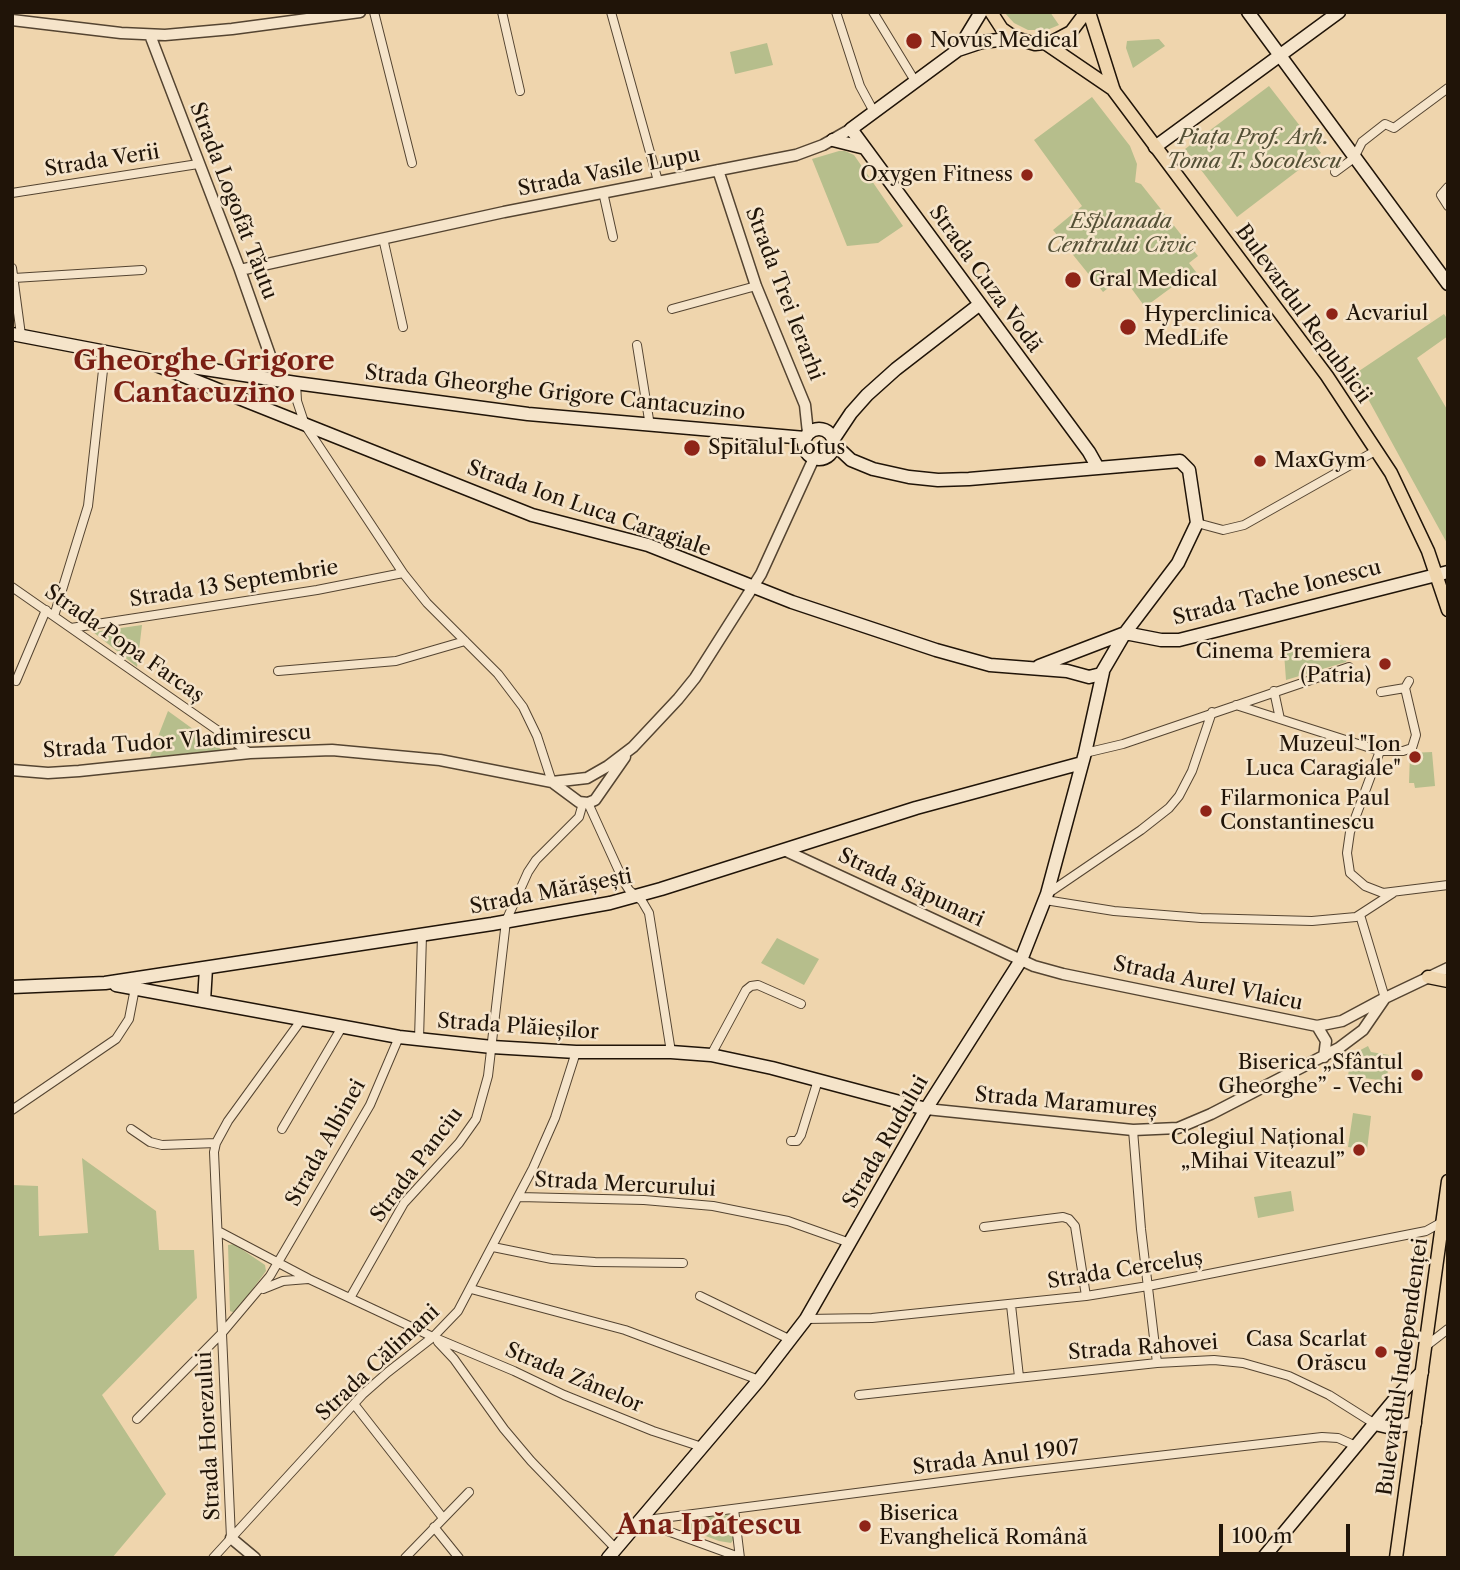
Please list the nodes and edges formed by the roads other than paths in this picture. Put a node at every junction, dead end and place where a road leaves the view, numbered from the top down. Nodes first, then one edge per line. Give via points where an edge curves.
1 (360, 12) edge
2 (374, 12) edge
3 (502, 12) edge
4 (611, 12) edge
5 (836, 12) edge
6 (873, 12) edge
7 (981, 12) edge
8 (991, 12) edge
9 (1087, 12) edge
10 (1248, 12) edge
11 (1339, 12) edge
12 (341, 13) edge
13 (12, 20) edge
14 (150, 35) junction
15 (1015, 38) junction
16 (1045, 43) junction
17 (958, 50) junction
18 (1280, 56) junction
19 (915, 81) junction
20 (1448, 88) edge
21 (1114, 90) junction
22 (520, 91) dead end
23 (871, 114) junction
24 (850, 129) junction
25 (833, 140) junction
26 (1155, 147) junction
27 (865, 148) junction
28 (1354, 158) junction
29 (412, 163) dead end
30 (198, 164) junction
31 (718, 170) junction
32 (1335, 172) dead end
33 (658, 181) junction
34 (1448, 187) edge
35 (603, 192) junction
36 (12, 193) edge
37 (1448, 206) edge
38 (613, 237) dead end
39 (383, 238) junction
40 (12, 268) edge
41 (142, 270) dead end
42 (240, 270) junction
43 (14, 278) edge
44 (1448, 284) edge
45 (757, 286) junction
46 (980, 304) junction
47 (672, 309) dead end
48 (403, 327) dead end
49 (17, 335) edge
50 (637, 345) dead end
51 (105, 352) junction
52 (141, 359) junction
53 (279, 381) junction
54 (296, 383) junction
55 (844, 422) junction
56 (305, 425) junction
57 (650, 426) junction
58 (806, 435) junction
59 (834, 442) junction
60 (1377, 450) junction
61 (814, 458) junction
62 (851, 460) junction
63 (1094, 468) junction
64 (1197, 523) junction
65 (403, 573) junction
66 (1443, 573) edge
67 (12, 587) edge
68 (753, 588) junction
69 (1448, 610) edge
70 (50, 613) junction
71 (71, 628) junction
72 (1125, 633) junction
73 (465, 641) junction
74 (1084, 649) junction
75 (1349, 667) dead end
76 (1032, 669) junction
77 (1105, 669) junction
78 (278, 671) dead end
79 (1085, 675) junction
80 (16, 681) dead end
81 (1274, 691) junction
82 (1381, 692) dead end
83 (1098, 694) junction
84 (1236, 705) junction
85 (1213, 712) junction
86 (1280, 719) junction
87 (633, 747) junction
88 (1380, 751) junction
89 (250, 753) junction
90 (1084, 758) junction
91 (12, 770) edge
92 (582, 780) junction
93 (552, 782) junction
94 (586, 800) junction
95 (784, 850) junction
96 (1448, 885) edge
97 (1393, 892) junction
98 (635, 896) junction
99 (1046, 897) junction
100 (1360, 915) junction
101 (506, 921) junction
102 (422, 935) junction
103 (1021, 960) junction
104 (206, 968) junction
105 (1448, 968) edge
106 (1428, 977) junction
107 (1448, 981) edge
108 (105, 983) junction
109 (12, 987) edge
110 (135, 988) junction
111 (1385, 998) junction
112 (204, 1001) junction
113 (801, 1004) dead end
114 (302, 1019) junction
115 (1317, 1026) junction
116 (342, 1027) junction
117 (399, 1037) junction
118 (419, 1039) junction
119 (492, 1047) junction
120 (576, 1052) junction
121 (671, 1052) junction
122 (710, 1055) junction
123 (1324, 1057) junction
124 (818, 1080) junction
125 (926, 1109) junction
126 (12, 1110) edge
127 (131, 1129) dead end
128 (282, 1129) dead end
129 (1133, 1130) junction
130 (791, 1142) dead end
131 (216, 1143) junction
132 (1448, 1181) edge
133 (519, 1197) junction
134 (1445, 1220) edge
135 (985, 1227) dead end
136 (218, 1231) junction
137 (850, 1243) junction
138 (493, 1248) junction
139 (683, 1263) dead end
140 (278, 1264) junction
141 (309, 1279) junction
142 (1148, 1286) junction
143 (471, 1289) junction
144 (260, 1290) junction
145 (700, 1296) dead end
146 (1086, 1296) junction
147 (350, 1298) junction
148 (1011, 1306) junction
149 (806, 1319) junction
150 (1448, 1329) edge
151 (222, 1333) junction
152 (433, 1338) junction
153 (791, 1340) junction
154 (1426, 1346) junction
155 (1157, 1363) junction
156 (1422, 1372) junction
157 (1019, 1377) junction
158 (760, 1380) junction
159 (859, 1395) dead end
160 (354, 1404) junction
161 (136, 1419) dead end
162 (1415, 1423) junction
163 (1375, 1424) junction
164 (1356, 1446) junction
165 (702, 1447) junction
166 (469, 1492) dead end
167 (734, 1509) junction
168 (443, 1518) junction
169 (639, 1521) junction
170 (434, 1527) junction
171 (231, 1538) junction
172 (612, 1553) edge
173 (739, 1557) edge
174 (213, 1558) edge
175 (254, 1558) edge
176 (405, 1558) edge
177 (459, 1558) edge
178 (1263, 1558) edge
179 (1396, 1558) edge

1 - 12 street
2 - 29 street
3 - 22 street
4 - 33 street
5 - 23 street
6 - 19 street
7 - 17 main road, Strada Vasile Lupu
8 - 15 main road
9 - 16 main road via 1071,32
9 - 21 main road, Bulevardul Republicii
10 - 18 main road
11 - 18 main road
12 - 14 street
13 - 14 street
14 - 30 street, Strada Logofăt Tăutu
15 - 16 main road
15 - 17 main road, Strada Vasile Lupu
16 - 21 main road, Bulevardul Republicii
17 - 19 main road, Strada Vasile Lupu
18 - 26 main road
18 - 28 main road
19 - 23 main road, Strada Vasile Lupu
20 - 28 street via 1394,128 1385,124 1362,142
21 - 26 main road, Bulevardul Republicii
23 - 24 main road, Strada Vasile Lupu
23 - 27 main road
24 - 25 street, Strada Vasile Lupu
24 - 27 main road, Strada Cuza Vodă
25 - 27 main road
25 - 31 street, Strada Vasile Lupu via 796,155
26 - 60 main road, Bulevardul Republicii
27 - 46 main road, Strada Cuza Vodă
28 - 32 street
28 - 44 main road
30 - 36 street, Strada Verii
30 - 42 street, Strada Logofăt Tăutu
31 - 33 street, Strada Vasile Lupu
31 - 45 street, Strada Trei Ierarhi
33 - 35 street, Strada Vasile Lupu
34 - 37 street via 1441,195
35 - 38 street
35 - 39 street, Strada Vasile Lupu
39 - 42 street, Strada Vasile Lupu
39 - 48 street
40 - 43 street
41 - 43 street
42 - 53 street, Strada Logofăt Tăutu
43 - 49 street
45 - 47 street
45 - 58 street, Strada Trei Ierarhi via 805,405
46 - 55 main road via 884,379
46 - 63 main road, Strada Cuza Vodă via 1089,452
49 - 51 main road, Strada Gheorghe Grigore Cantacuzino
50 - 57 street
51 - 52 main road, Strada Gheorghe Grigore Cantacuzino
51 - 70 street via 88,506
52 - 53 main road, Strada Gheorghe Grigore Cantacuzino
52 - 56 main road, Strada Ion Luca Caragiale
53 - 54 main road, Strada Gheorghe Grigore Cantacuzino
54 - 56 street
54 - 57 main road, Strada Gheorghe Grigore Cantacuzino
55 - 59 main road
55 - 62 main road
56 - 65 street
56 - 68 main road, Strada Ion Luca Caragiale via 531,515 648,545
57 - 58 main road, Strada Gheorghe Grigore Cantacuzino
58 - 59 main road, Strada Gheorghe Grigore Cantacuzino via 822,429
58 - 61 main road via 804,449
59 - 61 main road via 826,458
59 - 62 main road, Strada Gheorghe Grigore Cantacuzino
60 - 64 street via 1244,526 1223,530
60 - 66 main road, Bulevardul Republicii
61 - 68 street
62 - 63 main road, Strada Gheorghe Grigore Cantacuzino via 883,472 938,480
63 - 64 main road, Strada Gheorghe Grigore Cantacuzino via 1178,461 1188,468
64 - 72 main road, Strada Ion Luca Caragiale via 1178,563
65 - 71 street, Strada 13 Septembrie
65 - 73 street
66 - 69 main road, Bulevardul Republicii
66 - 72 main road, Strada Tache Ionescu via 1179,640
67 - 70 street, Strada Popa Farcaș
68 - 76 main road, Strada Ion Luca Caragiale via 969,660
68 - 87 street via 695,678
70 - 71 street, Strada Popa Farcaș
70 - 80 street
71 - 89 street, Strada Popa Farcaș
72 - 74 main road, Strada Ion Luca Caragiale
72 - 77 main road, Strada Ion Luca Caragiale
73 - 78 street via 396,661
73 - 93 street via 523,707
74 - 76 main road, Strada Ion Luca Caragiale
74 - 77 main road via 1096,647 1104,653
74 - 79 main road via 1076,664
75 - 81 street, Strada Mărășești
76 - 79 main road, Strada Ion Luca Caragiale
77 - 79 main road, Strada Ion Luca Caragiale via 1095,677
77 - 83 main road, Strada Rudului
79 - 83 main road
81 - 84 street, Strada Mărășești
81 - 86 street
82 - 88 street via 1407,684 1416,736 1412,748
83 - 90 main road, Strada Rudului
84 - 85 street, Strada Mărășești
84 - 86 street
85 - 90 street, Strada Mărășești
85 - 99 street via 1192,771 1169,808
86 - 88 street
87 - 92 street
87 - 94 street
88 - 97 street via 1350,832 1347,853 1350,873 1357,881 1374,891
89 - 91 street, Strada Tudor Vladimirescu via 79,771
89 - 93 street, Strada Tudor Vladimirescu via 363,752 440,760
90 - 95 main road, Strada Mărășești
90 - 99 main road, Strada Rudului
92 - 93 street, Strada Tudor Vladimirescu
92 - 94 street via 573,788
92 - 94 street via 596,784
93 - 94 street, Strada Tudor Vladimirescu
94 - 98 street
94 - 101 street, Strada Panciu via 579,817 528,872
95 - 98 main road, Strada Mărășești
95 - 103 street, Strada Săpunari
96 - 97 street
97 - 100 street
98 - 101 main road, Strada Mărășești
98 - 121 street via 649,914
99 - 100 street via 1114,911 1201,918 1312,921
99 - 103 main road, Strada Rudului
100 - 111 street
101 - 102 main road, Strada Mărășești
101 - 119 street, Strada Panciu
102 - 104 main road, Strada Mărășești
102 - 118 street
103 - 115 street, Strada Aurel Vlaicu via 1063,974
103 - 125 main road, Strada Rudului
104 - 108 main road, Strada Mărășești
104 - 112 main road
105 - 106 street, Strada Maramureș
106 - 107 main road
106 - 111 street, Strada Maramureș
108 - 109 main road, Strada Mărășești
108 - 110 main road, Strada Plăieșilor
110 - 112 main road, Strada Plăieșilor
110 - 126 street via 129,1019 116,1039
111 - 115 street, Strada Aurel Vlaicu via 1342,1021
111 - 123 street, Strada Maramureș via 1363,1030
112 - 114 main road, Strada Plăieșilor
113 - 122 street via 751,986
114 - 116 main road, Strada Plăieșilor
114 - 131 street
115 - 123 street via 1326,1041
116 - 117 main road, Strada Plăieșilor
116 - 128 street
117 - 118 main road, Strada Plăieșilor
117 - 140 street, Strada Albinei via 370,1105
118 - 119 main road, Strada Plăieșilor
119 - 120 main road, Strada Plăieșilor
119 - 147 street, Strada Panciu via 484,1096 472,1126 404,1203
120 - 121 main road, Strada Plăieșilor
120 - 133 street, Strada Călimani via 555,1118
121 - 122 main road, Strada Plăieșilor
122 - 124 main road, Strada Plăieșilor
123 - 129 street, Strada Maramureș via 1188,1124
124 - 125 main road, Strada Plăieșilor
124 - 130 street via 801,1136
125 - 129 street, Strada Maramureș
125 - 137 main road, Strada Rudului
127 - 131 street via 162,1145
129 - 142 street
131 - 136 street, Strada Horezului
132 - 134 main road, Bulevardul Independenței
133 - 137 street, Strada Mercurului via 713,1206 788,1221
133 - 138 street, Strada Călimani
134 - 142 street, Strada Cerceluș via 1426,1231
134 - 154 main road, Bulevardul Independenței
135 - 146 street via 1069,1219 1075,1226
136 - 140 street
136 - 151 street, Strada Horezului
137 - 149 main road, Strada Rudului
138 - 139 street via 563,1259
138 - 143 street, Strada Călimani
140 - 141 street
140 - 144 street, Strada Albinei
141 - 144 street via 283,1281
141 - 147 street
142 - 146 street, Strada Cerceluș
142 - 155 street
143 - 152 street, Strada Călimani
143 - 158 street via 625,1330
144 - 151 street, Strada Albinei
145 - 153 street
146 - 148 street, Strada Cerceluș
147 - 152 street
148 - 149 street, Strada Cerceluș
148 - 157 street
149 - 153 main road, Strada Rudului
150 - 154 street
151 - 161 street, Strada Albinei
151 - 171 street, Strada Horezului
152 - 160 street, Strada Călimani
152 - 165 street, Strada Zânelor via 564,1395
152 - 172 street via 454,1359 504,1429
153 - 158 main road, Strada Rudului
154 - 156 main road, Bulevardul Independenței
155 - 157 street, Strada Rahovei
155 - 163 street, Strada Rahovei via 1214,1360 1266,1368 1311,1386
156 - 162 main road, Bulevardul Independenței
156 - 163 main road
157 - 159 street, Strada Rahovei
158 - 165 main road, Strada Rudului
160 - 168 street
160 - 171 street, Strada Călimani
162 - 163 main road via 1392,1428
162 - 179 main road, Bulevardul Independenței
163 - 164 main road
164 - 167 street, Strada Anul 1907 via 1321,1437
164 - 178 main road
165 - 169 main road, Strada Rudului
166 - 168 street
167 - 169 street, Strada Anul 1907
167 - 173 street
168 - 170 street
169 - 172 main road, Strada Rudului
169 - 173 street
170 - 176 street
170 - 177 street
171 - 174 street, Strada Călimani
171 - 175 street

